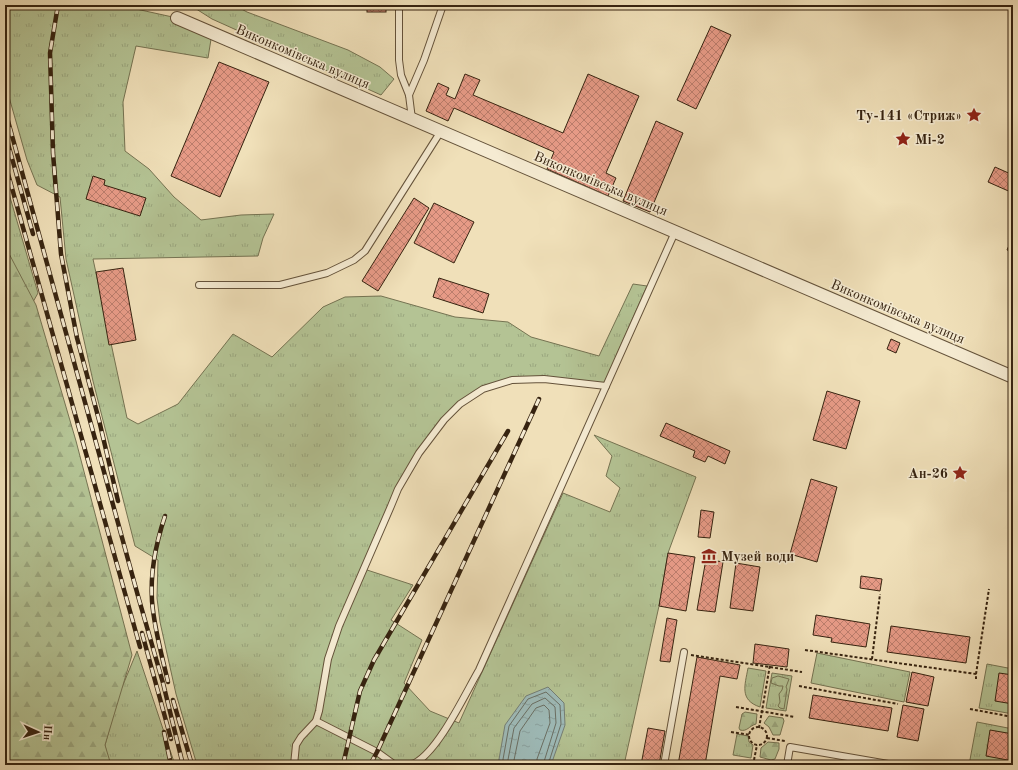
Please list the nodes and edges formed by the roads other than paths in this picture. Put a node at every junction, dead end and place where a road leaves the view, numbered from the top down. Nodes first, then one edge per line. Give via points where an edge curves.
1 (399, 5) edge
2 (443, 5) edge
3 (177, 18) dead end
4 (409, 95) junction
5 (412, 119) junction
6 (441, 131) junction
7 (675, 232) junction
8 (199, 285) dead end
9 (1013, 377) edge
10 (606, 386) junction
11 (684, 653) road end
12 (316, 721) junction
13 (294, 765) edge
14 (395, 765) edge
15 (406, 765) edge
16 (664, 765) edge
17 (787, 765) edge
18 (894, 765) edge

1 - 4 lane via 399,60 401,75
2 - 4 lane
3 - 5 street, Виконкомівська вулиця
4 - 5 lane
5 - 6 street, Виконкомівська вулиця
6 - 7 street, Виконкомівська вулиця
6 - 8 lane via 365,251 354,260 327,273 280,285
7 - 9 street, Виконкомівська вулиця
7 - 10 lane
10 - 12 lane via 544,379 512,380 483,389 460,404 444,420 419,453 398,489 339,626 328,659
10 - 15 lane via 479,670 443,734 425,754
11 - 16 lane
12 - 13 lane via 296,745
12 - 14 lane via 377,752
17 - 18 lane via 790,747

